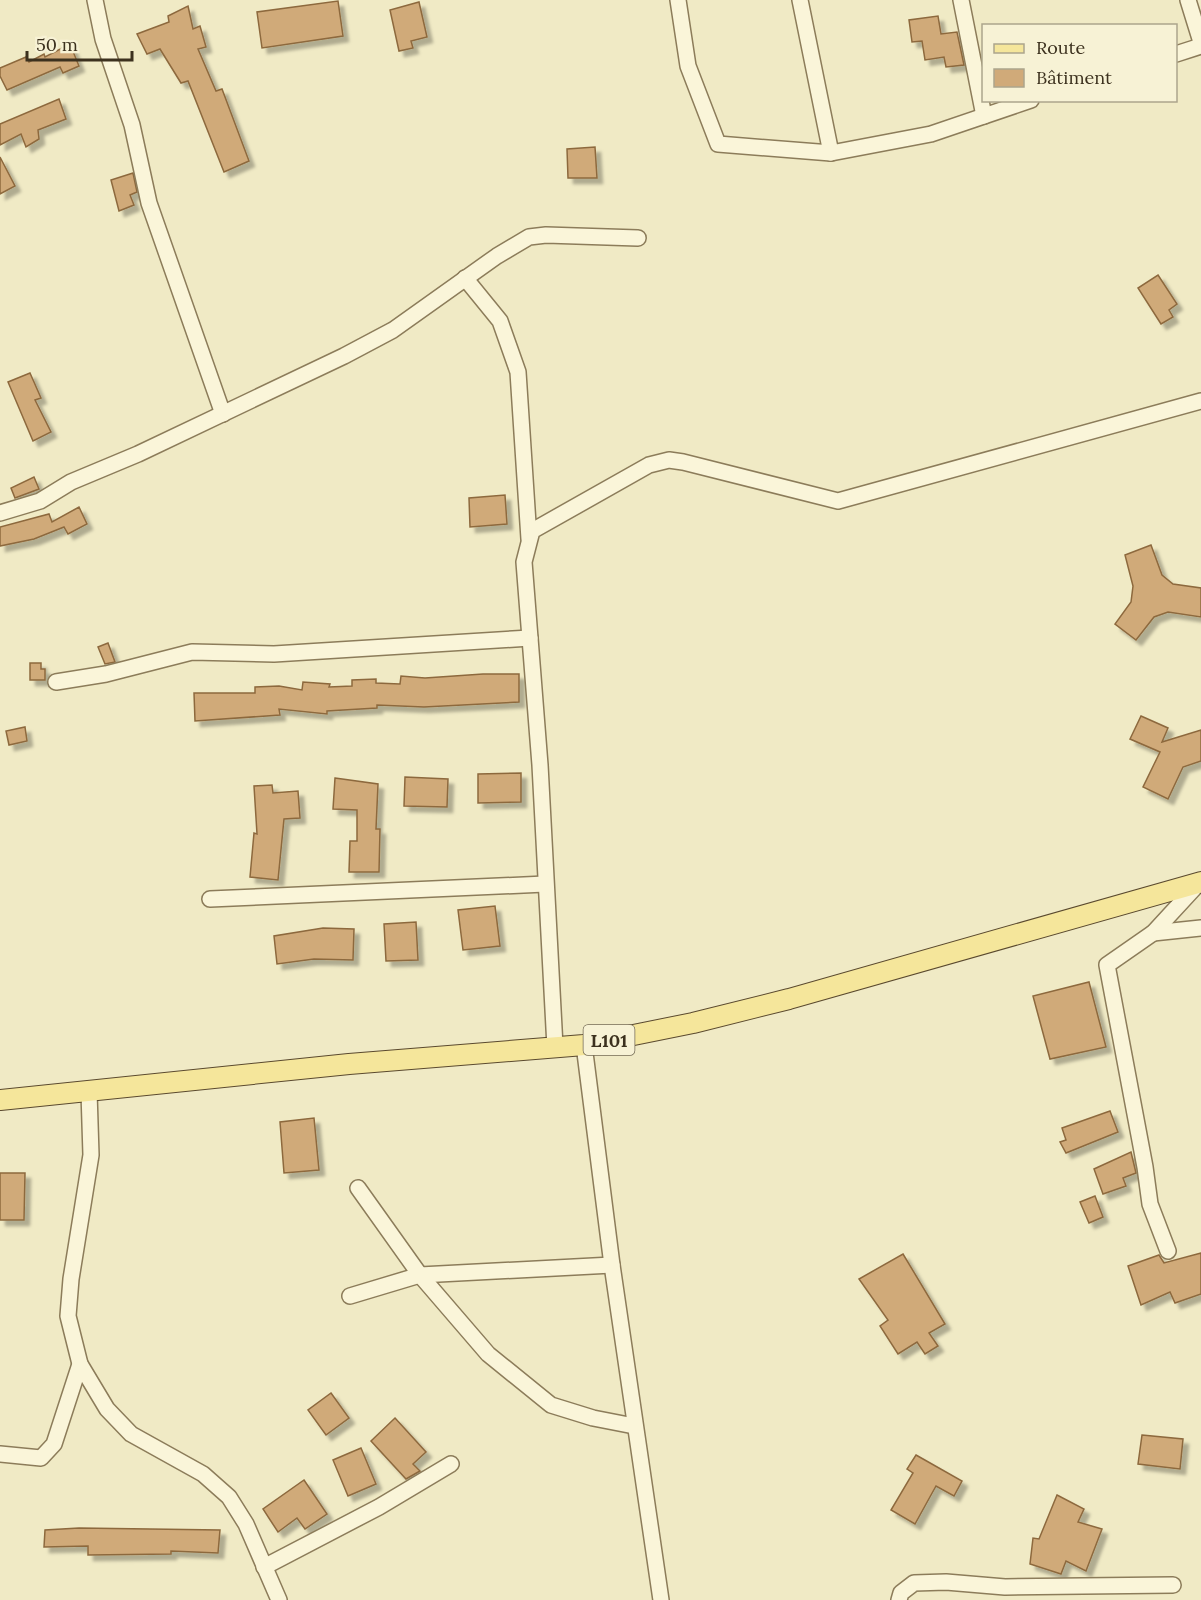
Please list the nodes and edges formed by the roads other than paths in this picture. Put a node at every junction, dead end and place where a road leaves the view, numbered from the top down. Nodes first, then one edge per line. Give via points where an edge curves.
1 (95, 0) edge
2 (678, 0) edge
3 (800, 0) edge
4 (961, 0) edge
5 (1188, 0) edge
6 (1201, 44) edge
7 (1177, 54) edge
8 (1025, 102) edge
9 (984, 116) junction
10 (831, 153) junction
11 (638, 238) dead end
12 (465, 278) junction
13 (1201, 401) edge
14 (223, 414) junction
15 (0, 513) edge
16 (529, 538) junction
17 (530, 638) junction
18 (56, 682) dead end
19 (1200, 883) edge
20 (545, 884) junction
21 (210, 899) dead end
22 (1201, 928) edge
23 (1153, 933) junction
24 (584, 1045) junction
25 (555, 1047) junction
26 (89, 1092) junction
27 (0, 1100) edge
28 (358, 1188) dead end
29 (1168, 1251) dead end
30 (612, 1265) junction
31 (420, 1275) junction
32 (350, 1296) dead end
33 (80, 1364) junction
34 (634, 1426) junction
35 (0, 1454) edge
36 (451, 1464) dead end
37 (264, 1567) junction
38 (1173, 1585) dead end
39 (279, 1600) edge
40 (661, 1600) edge
41 (899, 1600) edge

1 - 14 street via 103,39 132,124 149,203
2 - 10 street via 688,66 717,144
3 - 10 street
4 - 9 street
5 - 6 street
6 - 7 street
8 - 9 street
9 - 10 street via 931,134
11 - 12 street via 530,237
12 - 14 street via 393,330
12 - 16 street via 500,321 518,372
13 - 16 street via 838,501 669,460 649,465 532,531
14 - 15 street via 71,482 40,501
16 - 17 street via 524,562
17 - 18 street via 274,654 192,652
17 - 20 street
19 - 23 street
19 - 24 main road, L101 via 789,999
20 - 21 street
20 - 25 street
22 - 23 street
23 - 29 street via 1107,965 1150,1204
24 - 25 main road, L101
24 - 30 street
25 - 26 main road, L101
26 - 27 main road, L101
26 - 33 street via 91,1155 68,1316
28 - 31 street
30 - 31 street
30 - 34 street
31 - 32 street
31 - 34 street via 488,1354 551,1405
33 - 35 street via 48,1453 41,1458
33 - 37 street via 107,1408 131,1434 203,1474 229,1497 246,1524
34 - 40 street
36 - 37 street
37 - 39 street
38 - 41 street via 1005,1587 914,1583 901,1593

